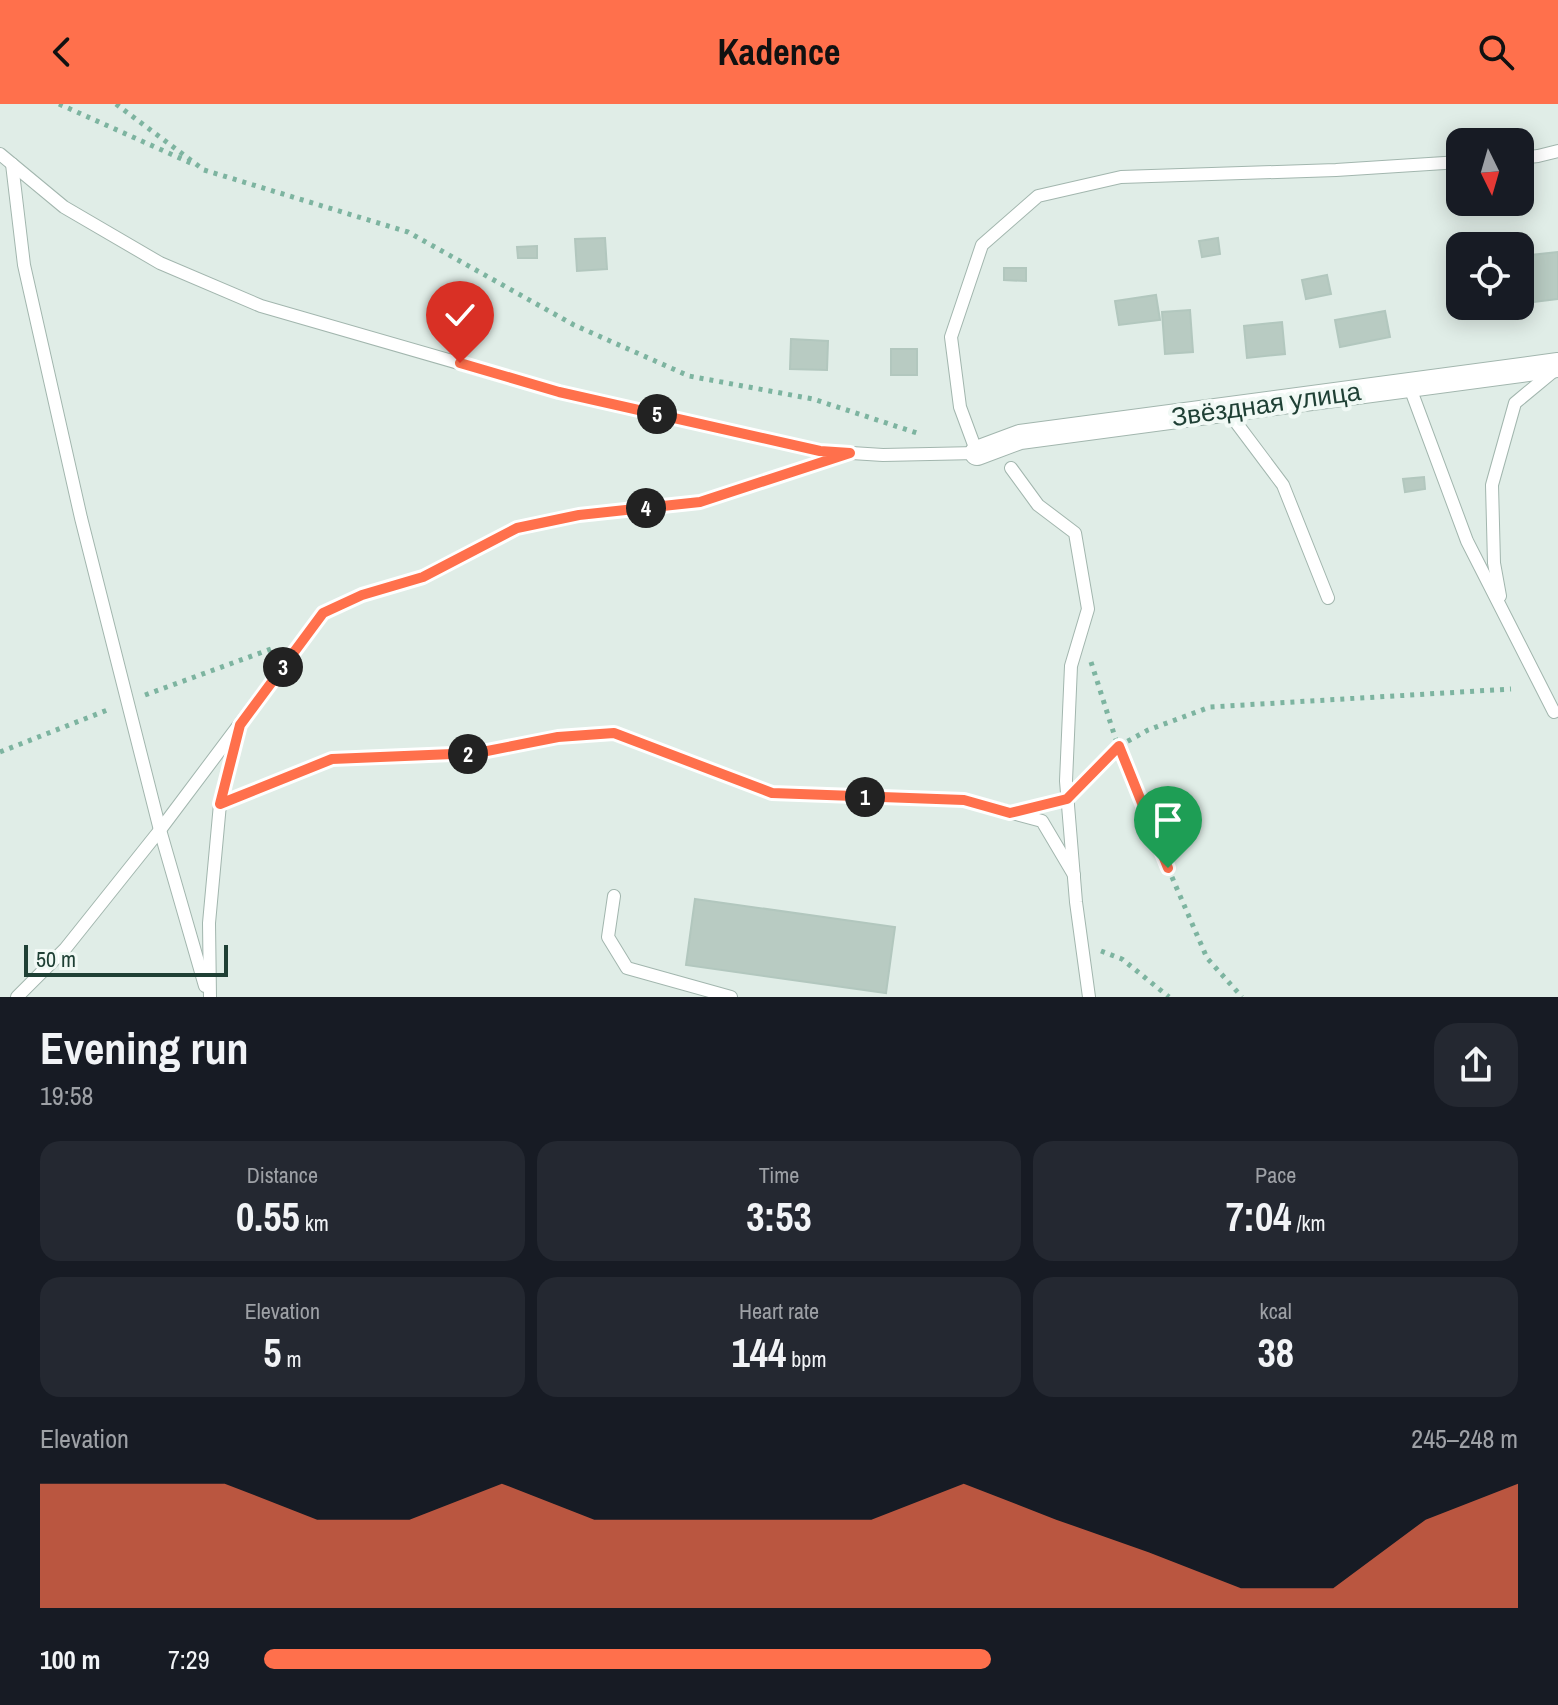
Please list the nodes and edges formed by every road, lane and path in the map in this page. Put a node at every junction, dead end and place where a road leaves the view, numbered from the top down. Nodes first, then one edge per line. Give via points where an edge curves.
1 (59, 104) edge
2 (116, 104) edge
3 (1558, 151) edge
4 (0, 154) edge
5 (1534, 156) edge
6 (1446, 163) edge
7 (12, 164) junction
8 (204, 170) junction
9 (1558, 366) edge
10 (1409, 385) junction
11 (1226, 409) junction
12 (917, 433) dead end
13 (850, 453) junction
14 (977, 453) junction
15 (1011, 468) dead end
16 (1328, 598) dead end
17 (1503, 610) junction
18 (1081, 631) junction
19 (306, 636) junction
20 (1511, 689) dead end
21 (127, 702) junction
22 (1554, 712) dead end
23 (240, 725) junction
24 (1119, 746) junction
25 (0, 752) edge
26 (1067, 799) junction
27 (220, 804) junction
28 (160, 830) junction
29 (1074, 875) junction
30 (614, 896) dead end
31 (1082, 945) junction
32 (17, 997) edge
33 (209, 997) edge
34 (731, 997) edge
35 (1089, 997) edge
36 (1169, 997) edge
37 (1242, 997) edge

1 - 8 path
2 - 8 path
3 - 5 lane
4 - 7 lane
6 - 14 lane via 1121,177 1038,196 982,245 951,337 960,407
7 - 13 lane via 64,207 160,263 261,306 559,392 820,451
7 - 21 lane via 24,265
8 - 12 path via 408,232 574,325 689,376 813,399
9 - 10 street, Звёздная улица
9 - 17 lane via 1515,403 1492,485 1494,563
10 - 11 street, Звёздная улица
10 - 17 lane via 1467,541
11 - 14 street, Звёздная улица via 1020,437
11 - 16 lane via 1283,485
13 - 14 lane
13 - 19 lane via 700,502 579,515 517,528 423,577 323,613
15 - 18 lane via 1038,505 1075,533 1088,609
17 - 22 lane
18 - 24 path
18 - 26 lane via 1071,666
19 - 21 path
19 - 23 lane
20 - 24 path via 1210,707
21 - 25 path
21 - 28 lane
23 - 27 lane
23 - 28 lane
24 - 26 path
24 - 37 path via 1207,958
26 - 29 lane
27 - 29 lane via 332,759 477,753 558,737 614,733 772,793 964,800 1042,821
27 - 33 lane via 209,923
28 - 32 lane via 65,949
28 - 33 lane
29 - 31 lane
30 - 34 lane via 608,937 627,968
31 - 35 lane
31 - 36 path via 1122,959

